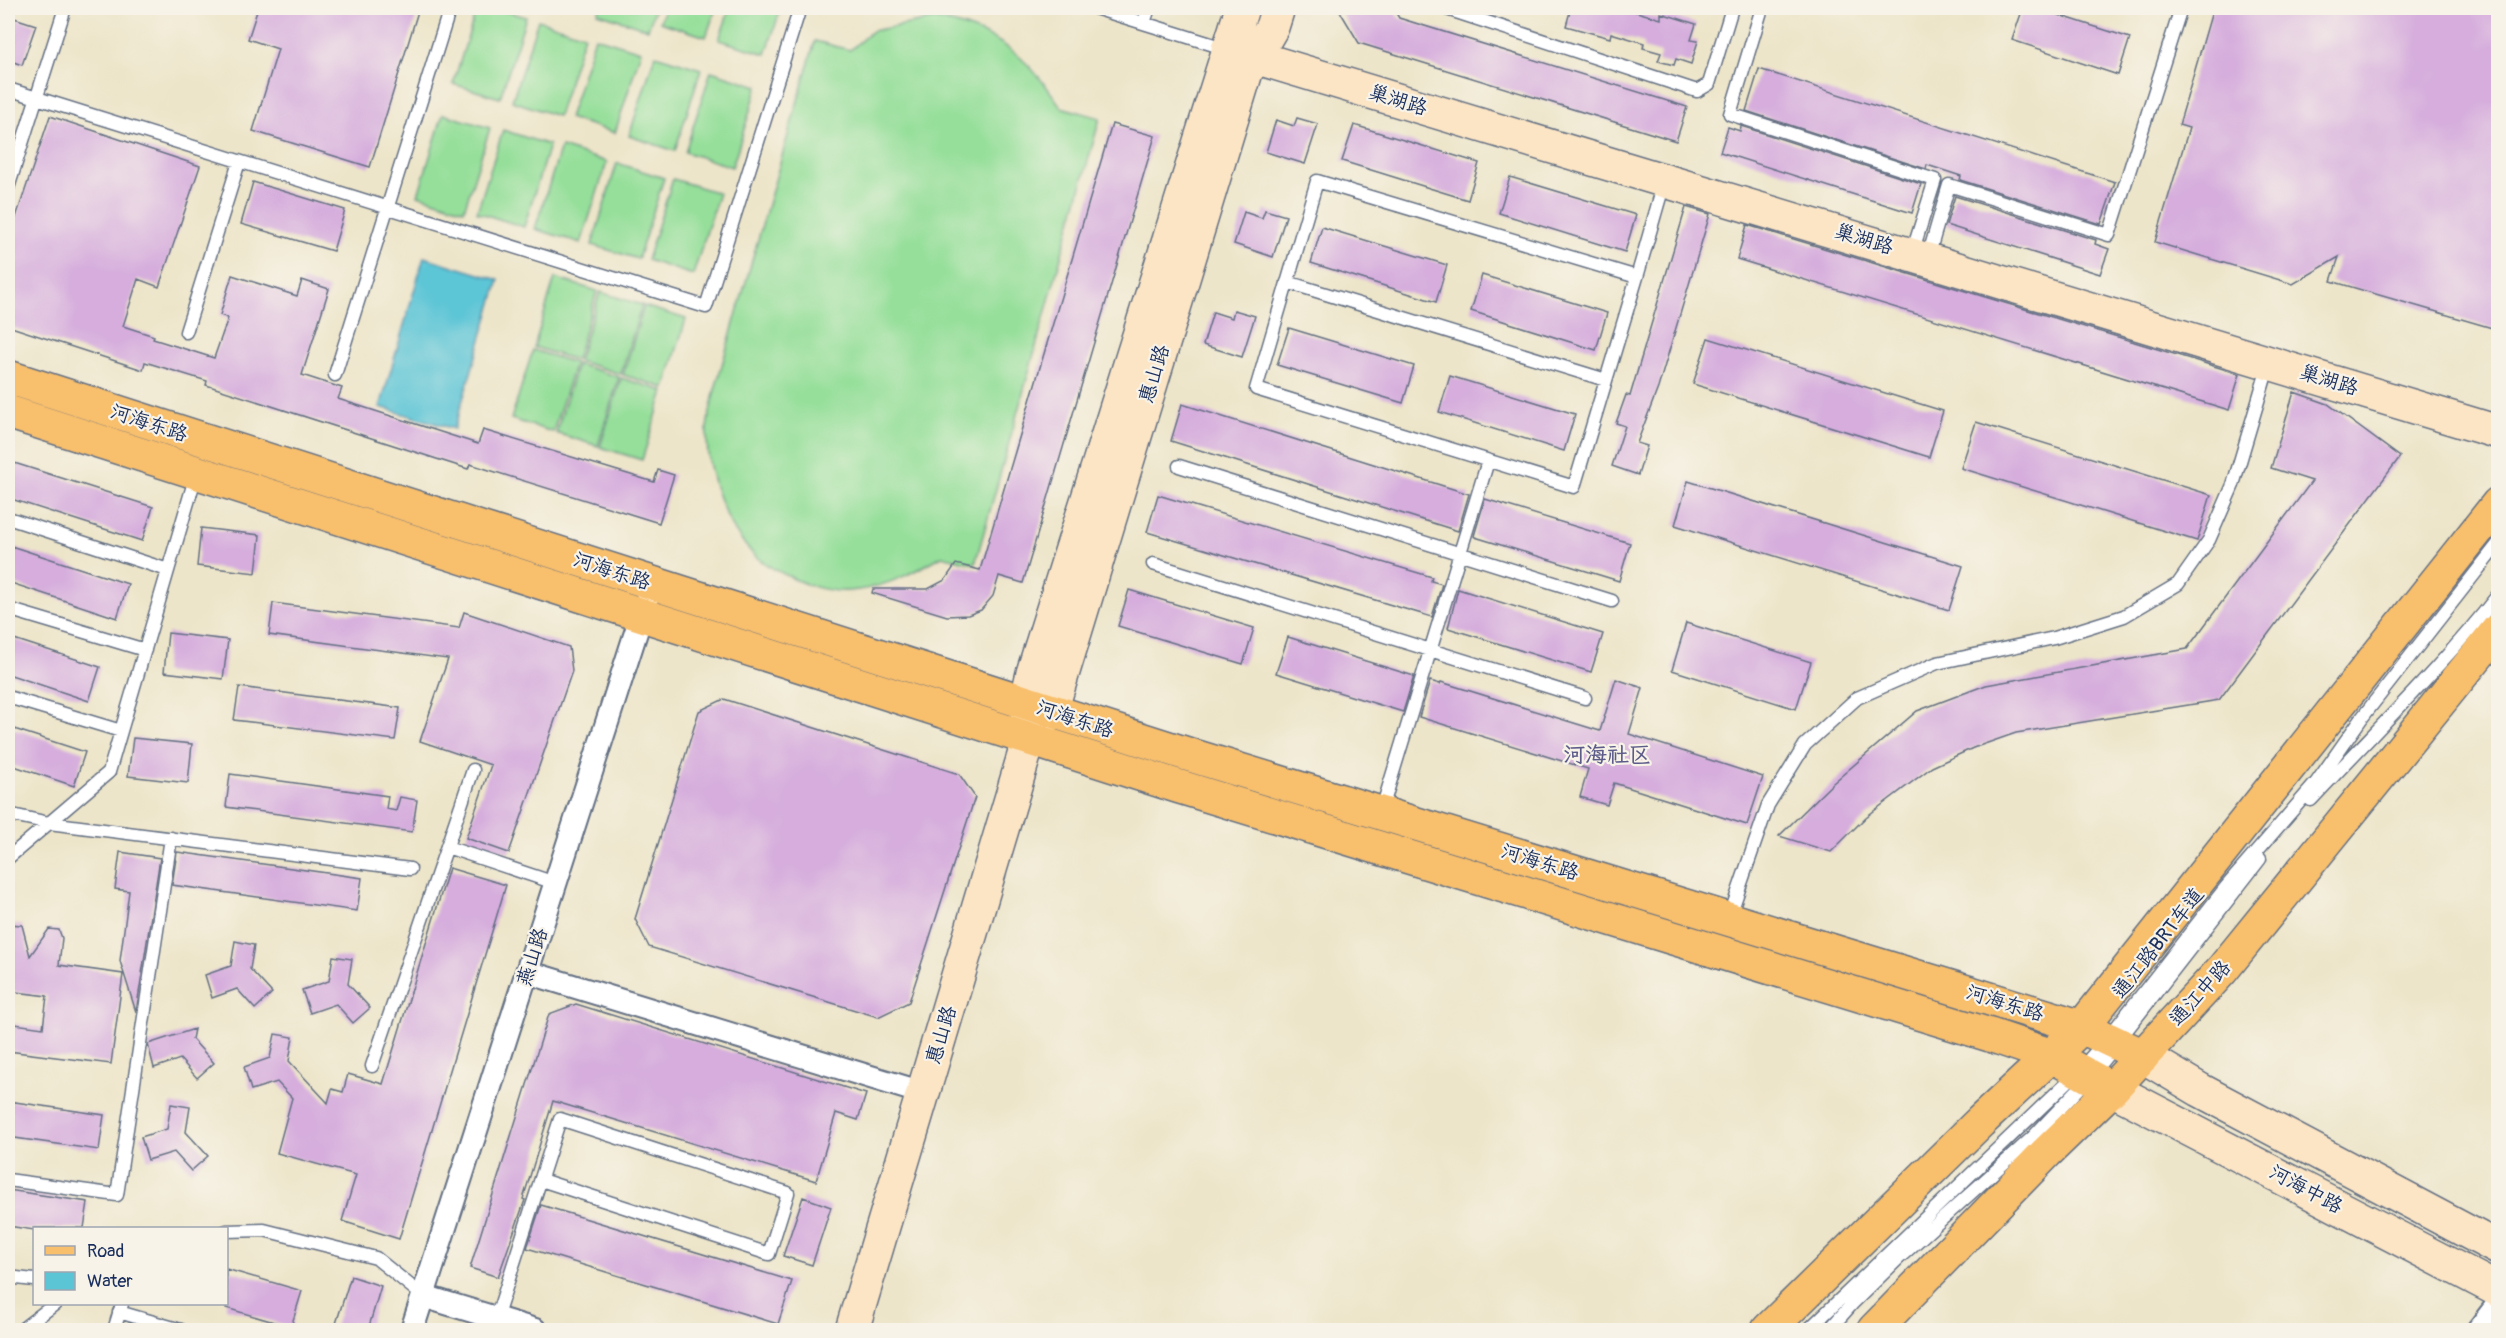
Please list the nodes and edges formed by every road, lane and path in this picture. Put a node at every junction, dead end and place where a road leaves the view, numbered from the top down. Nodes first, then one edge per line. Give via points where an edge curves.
1 (65, 8) edge
2 (450, 8) edge
3 (800, 8) edge
4 (1095, 8) edge
5 (1149, 8) edge
6 (1242, 8) edge
7 (1278, 8) edge
8 (1444, 8) edge
9 (1732, 8) edge
10 (1762, 8) edge
11 (2181, 8) edge
12 (1144, 23) junction
13 (1241, 53) junction
14 (8, 89) edge
15 (36, 98) junction
16 (239, 162) junction
17 (1665, 180) junction
18 (8, 188) edge
19 (387, 207) junction
20 (1920, 256) junction
21 (1637, 277) junction
22 (1287, 282) junction
23 (186, 332) dead end
24 (2270, 362) junction
25 (335, 375) dead end
26 (8, 377) edge
27 (1606, 380) junction
28 (8, 412) edge
29 (2499, 432) edge
30 (1488, 461) junction
31 (1179, 466) dead end
32 (196, 472) junction
33 (2499, 504) edge
34 (8, 518) edge
35 (2499, 544) edge
36 (1460, 554) junction
37 (1153, 564) dead end
38 (168, 570) junction
39 (651, 583) junction
40 (2499, 595) edge
41 (1612, 601) dead end
42 (8, 609) edge
43 (641, 615) junction
44 (2499, 630) edge
45 (145, 650) junction
46 (1430, 650) junction
47 (8, 697) edge
48 (1585, 699) dead end
49 (1038, 707) junction
50 (121, 730) junction
51 (1029, 739) junction
52 (473, 770) dead end
53 (1380, 813) junction
54 (8, 814) edge
55 (49, 822) junction
56 (171, 838) junction
57 (447, 847) junction
58 (8, 858) edge
59 (410, 869) dead end
60 (555, 883) junction
61 (1729, 919) junction
62 (527, 972) junction
63 (2113, 1041) junction
64 (372, 1066) dead end
65 (2083, 1073) junction
66 (923, 1094) junction
67 (8, 1180) edge
68 (541, 1180) junction
69 (228, 1231) edge
70 (2499, 1248) edge
71 (8, 1277) edge
72 (33, 1280) edge
73 (2499, 1290) edge
74 (423, 1296) junction
75 (2499, 1304) edge
76 (54, 1305) edge
77 (121, 1308) edge
78 (496, 1319) junction
79 (21, 1330) edge
80 (114, 1330) edge
81 (182, 1330) edge
82 (412, 1330) edge
83 (535, 1330) edge
84 (852, 1330) edge
85 (1768, 1330) edge
86 (1808, 1330) edge
87 (1829, 1330) edge
88 (1874, 1330) edge
89 (2478, 1330) edge

1 - 15 lane
2 - 19 lane
3 - 19 lane via 706,307
4 - 12 lane
5 - 12 lane
6 - 13 street, 惠山路
7 - 13 street, 惠山路 via 1272,27
8 - 9 lane via 1697,91 1709,84
10 - 20 lane via 1730,114 1935,180
11 - 20 lane via 2109,235 1949,184
12 - 13 lane
13 - 17 street, 巢湖路
13 - 49 street, 惠山路 via 1246,72 1239,95
14 - 15 lane
15 - 16 lane
15 - 18 lane
16 - 19 lane
16 - 23 lane
17 - 20 street, 巢湖路
17 - 21 lane
19 - 25 lane
20 - 24 street, 巢湖路
21 - 22 lane via 1317,181
21 - 27 lane
22 - 27 lane
22 - 30 lane via 1256,389
24 - 29 street, 巢湖路
24 - 61 lane via 2233,485 2209,540 2178,584 2124,616 2054,638 1936,663 1857,698 1805,745 1768,805
26 - 39 main road, 河海东路
27 - 30 lane via 1574,487
28 - 32 main road, 河海东路
30 - 36 lane
31 - 36 lane
32 - 38 lane
32 - 43 main road, 河海东路
33 - 63 main road, 通江中路
34 - 38 lane
35 - 63 lane, 通江路BRT车道 via 2361,719 2316,783 2226,887
36 - 41 lane
36 - 46 lane
37 - 46 lane
38 - 45 lane
39 - 43 street, 燕山路
39 - 49 main road, 河海东路
40 - 63 lane, 通江路BRT车道 via 2415,693 2277,838
42 - 45 lane
43 - 51 main road, 河海东路
43 - 60 street, 燕山路
44 - 63 main road, 通江中路 via 2222,970
45 - 50 lane
46 - 48 lane
46 - 53 lane
47 - 50 lane
49 - 51 street, 惠山路
49 - 53 main road, 河海东路
50 - 55 lane via 109,772
51 - 65 main road, 河海东路 via 1990,1035
51 - 66 street, 惠山路
52 - 57 lane
53 - 61 main road, 河海东路
54 - 55 lane
55 - 56 lane
55 - 58 lane
56 - 59 lane
56 - 67 lane via 117,1195
57 - 60 lane
57 - 64 lane
60 - 62 street, 燕山路
61 - 63 main road, 河海东路
62 - 66 street
62 - 74 street, 燕山路
63 - 65 main road
63 - 65 main road, 通江中路
63 - 70 street, 河海中路
65 - 73 street, 河海中路
65 - 85 main road, 通江中路 via 1972,1130
65 - 86 lane
65 - 87 lane via 2033,1137 1900,1257
65 - 88 main road, 通江中路 via 2047,1152
66 - 84 street, 惠山路
68 - 68 lane via 560,1119 788,1192 769,1254
68 - 78 lane
69 - 74 lane via 264,1230 376,1258
71 - 72 lane
74 - 78 street
74 - 82 street, 燕山路
75 - 89 street
76 - 79 lane
77 - 80 lane
77 - 81 lane
78 - 83 street

